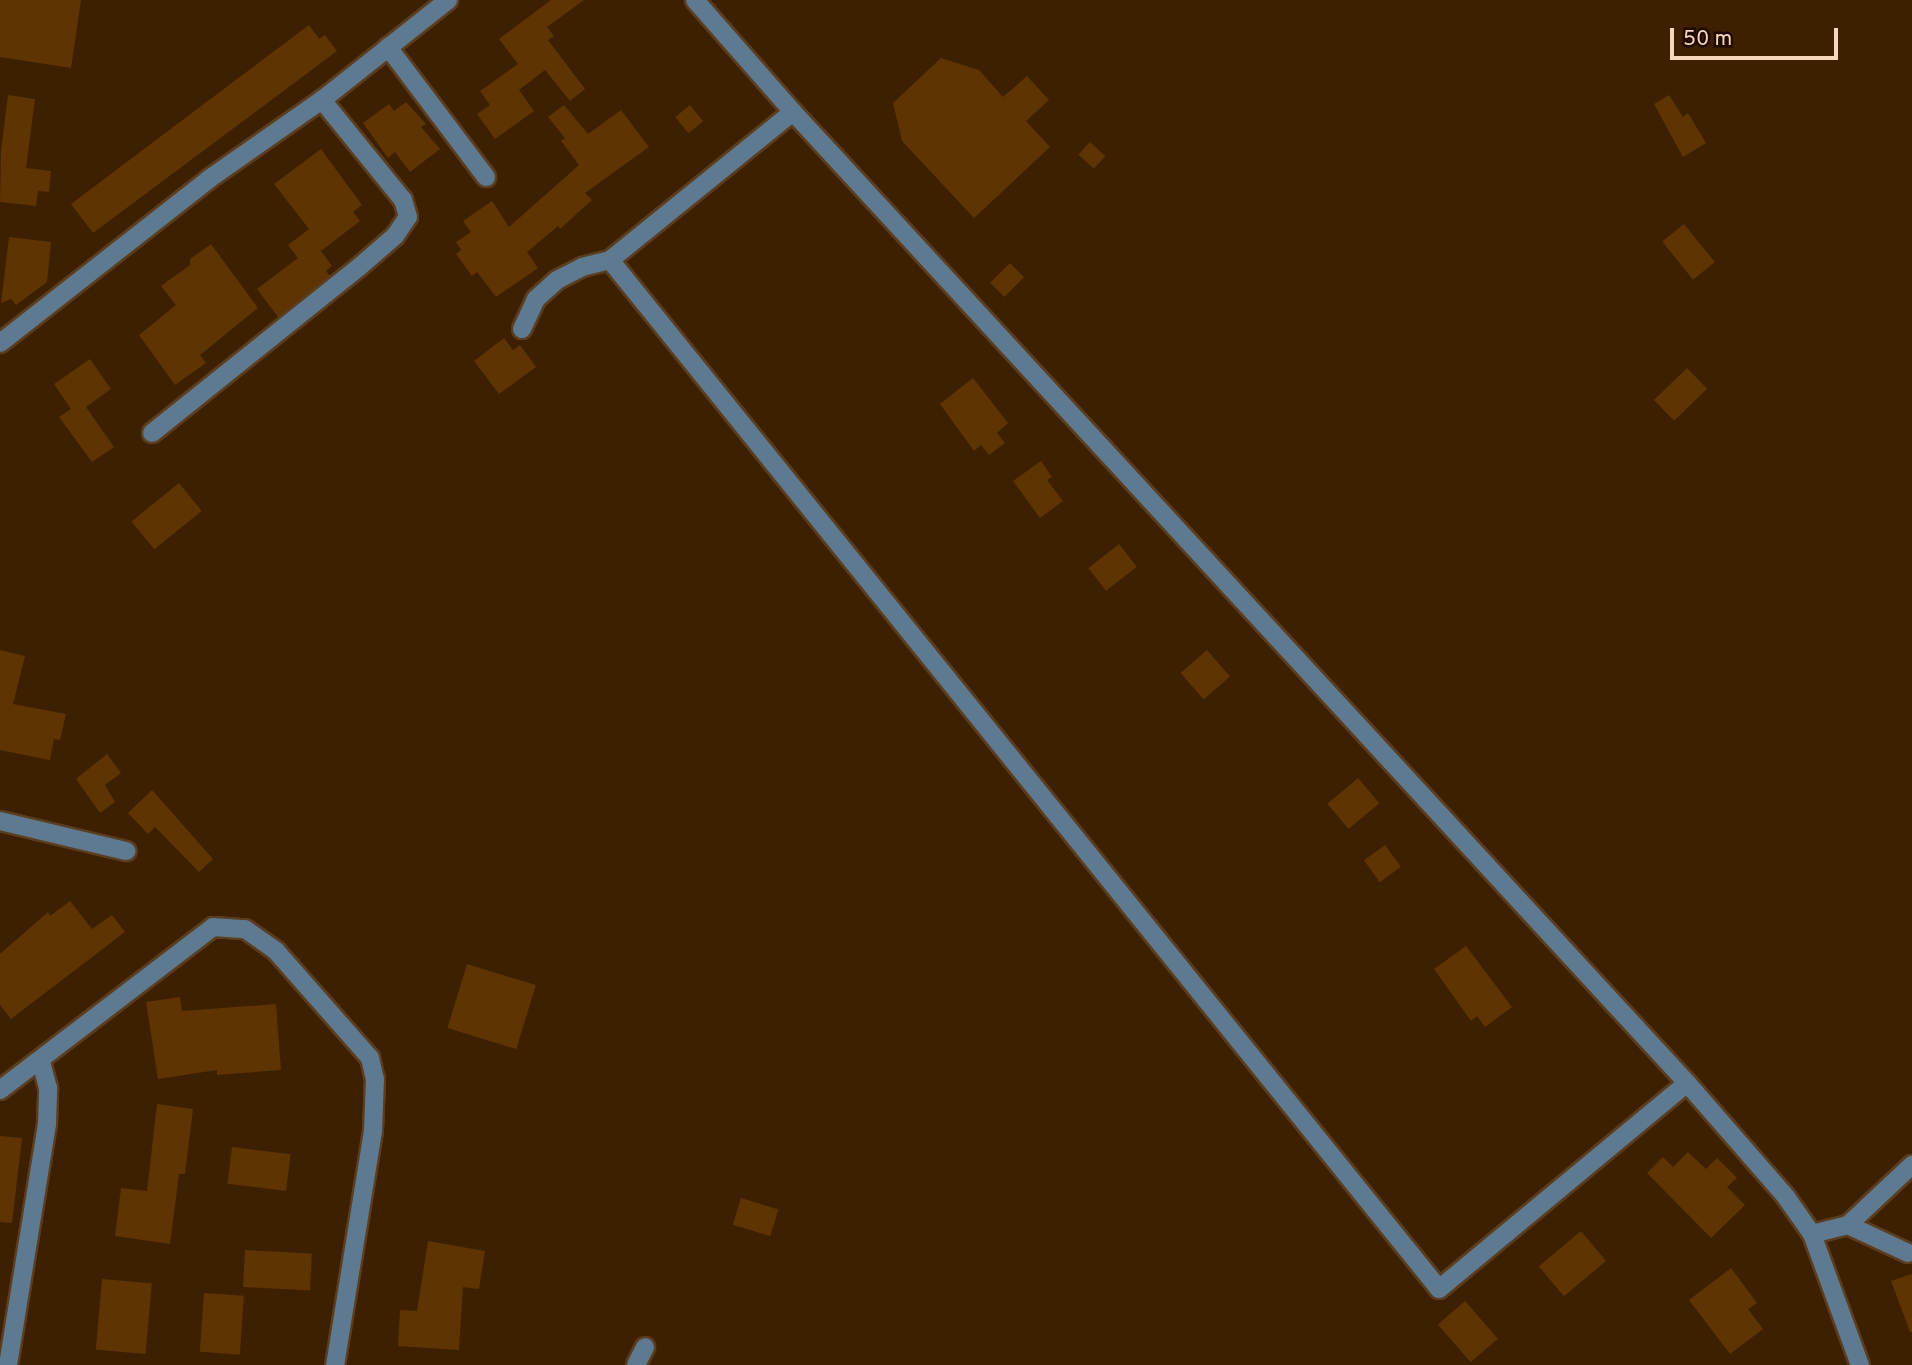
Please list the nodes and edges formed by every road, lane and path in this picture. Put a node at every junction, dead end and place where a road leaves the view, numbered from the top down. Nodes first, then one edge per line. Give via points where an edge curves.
1 (448, 0) edge
2 (720, 0) edge
3 (700, 6) edge
4 (388, 47) junction
5 (322, 100) junction
6 (793, 112) junction
7 (486, 177) dead end
8 (610, 260) junction
9 (522, 329) dead end
10 (0, 342) edge
11 (152, 433) dead end
12 (0, 821) edge
13 (126, 851) dead end
14 (41, 1061) junction
15 (1687, 1083) junction
16 (0, 1090) edge
17 (1912, 1165) edge
18 (1848, 1225) junction
19 (1812, 1234) junction
20 (1908, 1253) dead end
21 (645, 1347) dead end
22 (1857, 1363) edge
23 (8, 1365) edge
24 (335, 1365) edge
25 (636, 1365) edge

1 - 4 street
2 - 3 street
3 - 6 street
4 - 5 street
4 - 7 street
5 - 10 street via 209,179
5 - 11 street via 403,200 408,217 396,236
6 - 8 street
6 - 15 street
8 - 9 street via 557,280 536,299
8 - 15 street via 1439,1289
12 - 13 street
14 - 16 street
14 - 23 street via 48,1088 47,1124
14 - 24 street via 213,927 245,929 276,951 370,1058 375,1079 373,1131
15 - 19 street via 1786,1197
17 - 18 street
18 - 19 street
18 - 20 street
19 - 22 street
21 - 25 street

